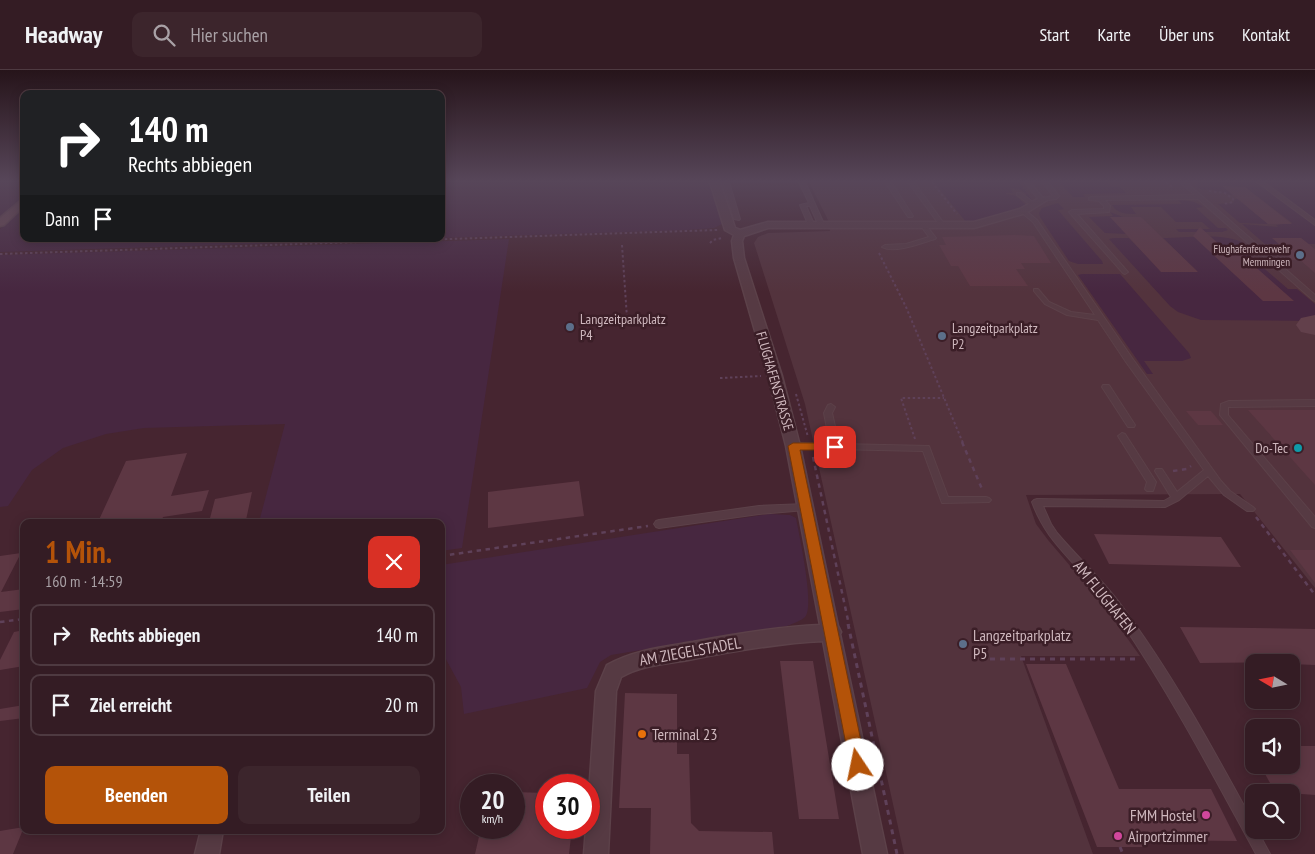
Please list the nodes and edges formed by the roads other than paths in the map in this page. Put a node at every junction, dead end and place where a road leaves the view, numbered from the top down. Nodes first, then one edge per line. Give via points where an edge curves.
1 (726, 219) edge
2 (812, 219) edge
3 (815, 219) edge
4 (938, 219) edge
5 (998, 219) edge
6 (1032, 219) edge
7 (1078, 219) edge
8 (1224, 219) edge
9 (816, 224) junction
10 (924, 226) junction
11 (943, 226) junction
12 (740, 234) junction
13 (885, 247) dead end
14 (1125, 272) dead end
15 (1036, 290) dead end
16 (1315, 299) edge
17 (1100, 318) junction
18 (1106, 387) dead end
19 (1315, 403) edge
20 (832, 407) dead end
21 (1131, 425) dead end
22 (1122, 436) dead end
23 (802, 446) junction
24 (835, 447) junction
25 (1209, 470) junction
26 (1164, 471) road end
27 (1150, 490) dead end
28 (1176, 498) junction
29 (986, 500) road end
30 (806, 507) junction
31 (1252, 512) road end
32 (1314, 521) edge
33 (659, 524) road end
34 (832, 632) junction
35 (211, 834) edge
36 (207, 854) edge
37 (596, 854) edge
38 (875, 854) edge
39 (1263, 854) edge

1 - 12 street via 730,230
2 - 9 lane
3 - 9 lane
4 - 11 lane
5 - 11 street via 980,224
6 - 17 lane
7 - 14 lane
8 - 16 lane
9 - 10 street
9 - 12 street via 768,225
10 - 11 street
10 - 13 lane via 933,238 906,246
12 - 23 street, FLUGHAFENSTRASSE via 737,241 740,258 775,376
15 - 17 lane via 1047,303 1069,314
17 - 25 lane
18 - 21 lane
19 - 32 lane via 1229,404 1223,410 1229,422
20 - 24 lane via 828,413
22 - 27 lane via 1152,482
23 - 24 lane
23 - 30 street, FLUGHAFENSTRASSE
24 - 29 lane via 926,448 945,501
25 - 28 lane, AM FLUGHAFEN
25 - 31 lane via 1228,493
26 - 28 lane
28 - 39 lane, AM FLUGHAFEN via 1165,504 1037,502 1043,521 1056,540 1094,580 1152,659
30 - 33 lane
30 - 34 street, FLUGHAFENSTRASSE
34 - 37 street, AM ZIEGELSTADEL via 713,646 635,661 614,671 606,691
34 - 38 street, FLUGHAFENSTRASSE
35 - 36 street

